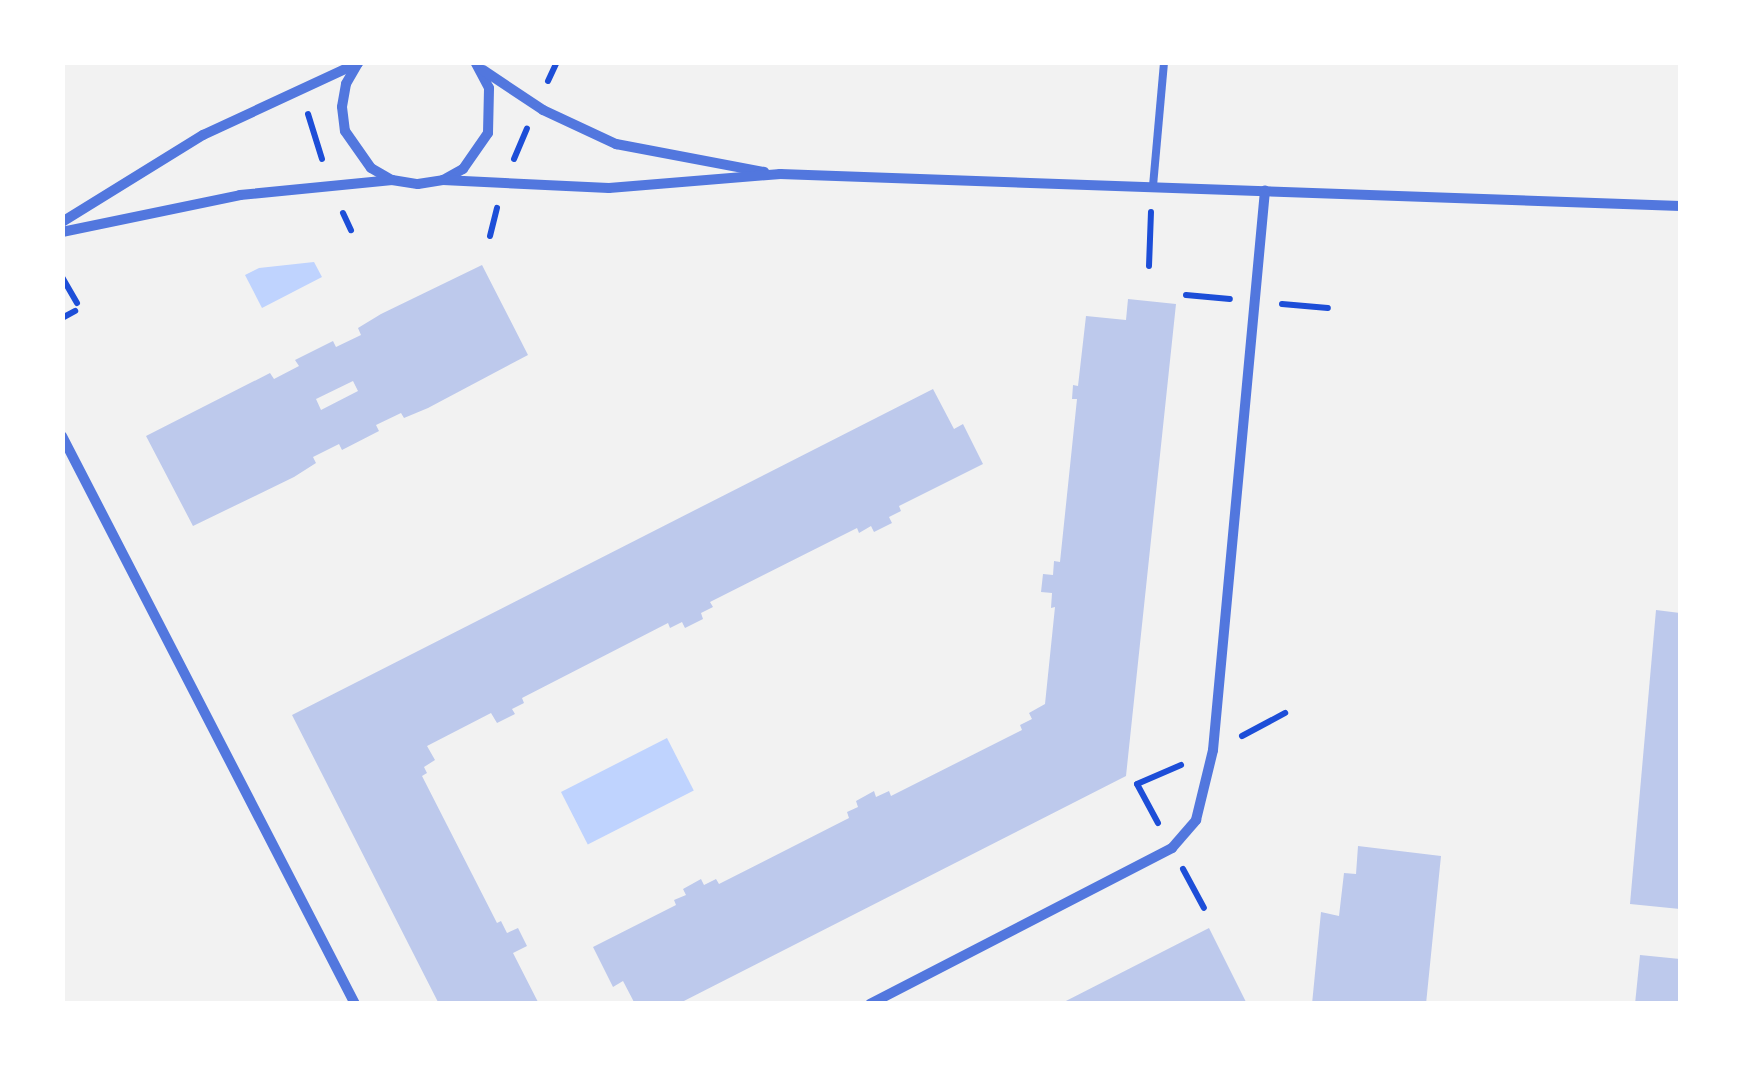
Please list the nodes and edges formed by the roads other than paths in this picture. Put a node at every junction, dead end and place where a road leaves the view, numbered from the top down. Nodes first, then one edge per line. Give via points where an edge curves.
1 (1164, 62) edge
2 (358, 63) edge
3 (478, 65) edge
4 (780, 174) junction
5 (392, 180) junction
6 (443, 180) junction
7 (1153, 186) junction
8 (1264, 190) junction
9 (1680, 206) edge
10 (62, 222) edge
11 (62, 232) edge
12 (62, 436) edge
13 (355, 1004) edge
14 (870, 1004) edge

1 - 7 lane
2 - 5 street via 346,84 345,131 372,168
2 - 10 street via 203,135
3 - 4 street via 537,106 616,144
3 - 6 street via 492,111 488,133 471,161
4 - 6 street via 609,188
4 - 7 street
5 - 6 street
5 - 11 street via 240,195
7 - 8 street
8 - 9 street
8 - 14 street via 1213,750 1196,820 1172,848
12 - 13 street

